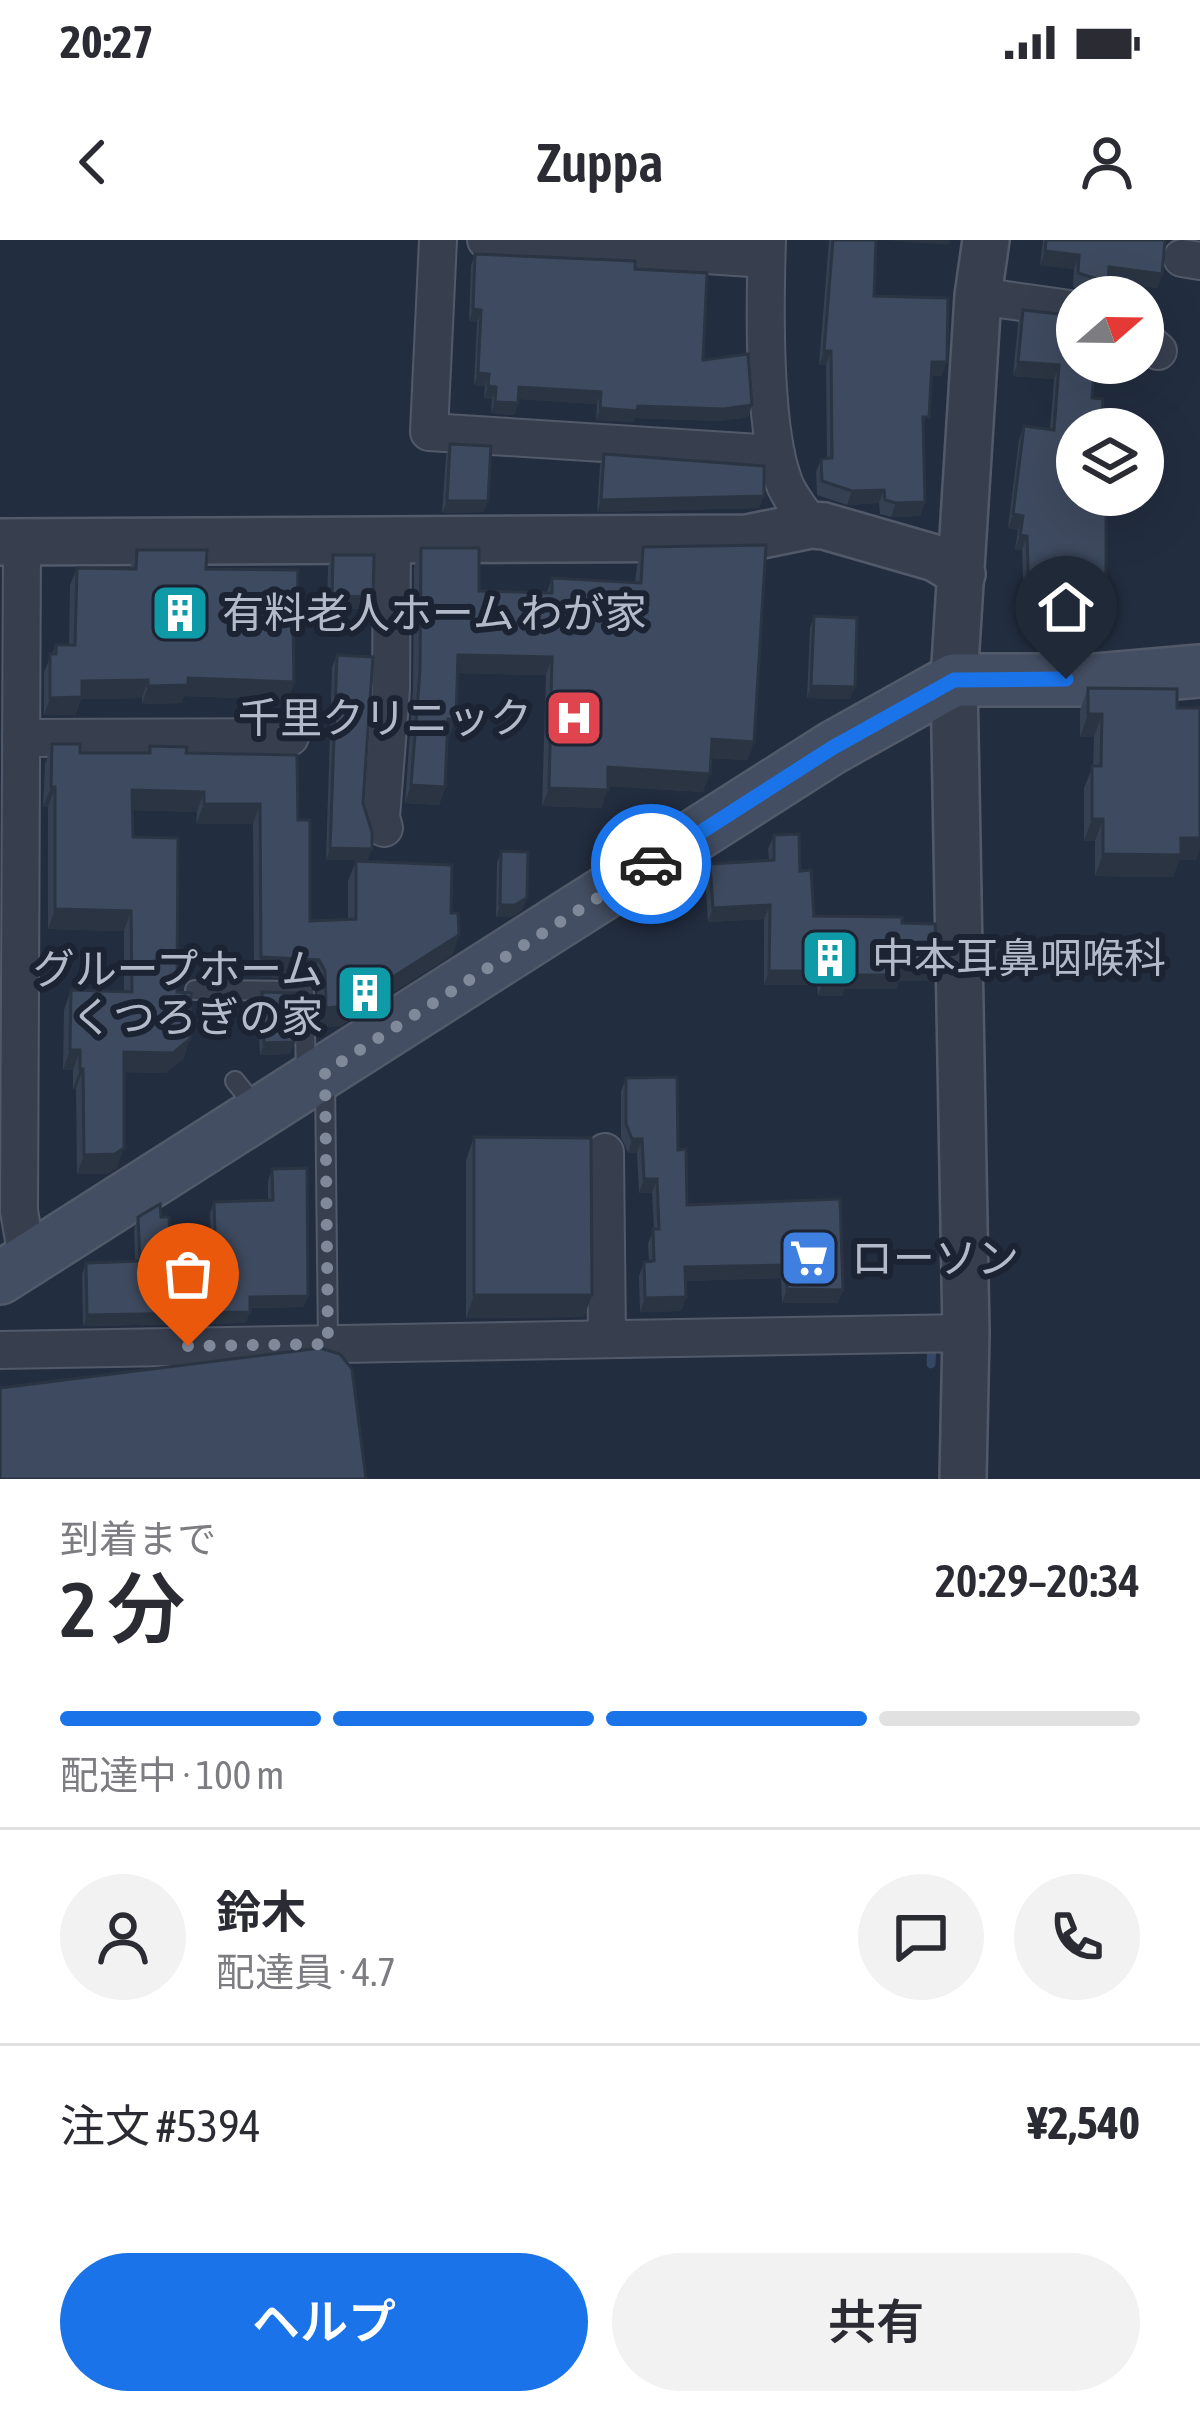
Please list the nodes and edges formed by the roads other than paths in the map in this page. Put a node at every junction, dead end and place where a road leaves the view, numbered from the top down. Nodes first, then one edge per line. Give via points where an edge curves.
1 (438, 240) edge
2 (486, 240) edge
3 (986, 240) edge
4 (767, 250) edge
5 (977, 296) junction
6 (1056, 307) edge
7 (776, 454) junction
8 (811, 525) junction
9 (11, 542) edge
10 (392, 542) junction
11 (962, 574) junction
12 (1200, 671) edge
13 (954, 680) junction
14 (290, 737) dead end
15 (21, 738) junction
16 (384, 828) dead end
17 (195, 990) edge
18 (316, 1078) junction
19 (605, 1152) dead end
20 (17, 1268) edge
21 (945, 1334) junction
22 (607, 1339) junction
23 (328, 1344) junction
24 (0, 1349) edge
25 (963, 1479) edge

1 - 7 street via 429,432
2 - 4 street
3 - 5 street
4 - 7 street
5 - 6 street
5 - 11 street
7 - 8 street
8 - 10 street via 747,538
8 - 11 street via 935,558
9 - 10 street
9 - 15 street
10 - 16 street
11 - 13 street
12 - 13 main road
13 - 18 main road via 832,748
13 - 21 street
14 - 15 street
15 - 20 street via 24,1240
17 - 18 lane via 304,991
18 - 20 main road via 248,1097
18 - 23 lane
19 - 22 street
21 - 22 street
21 - 25 street
22 - 23 street
23 - 24 street

